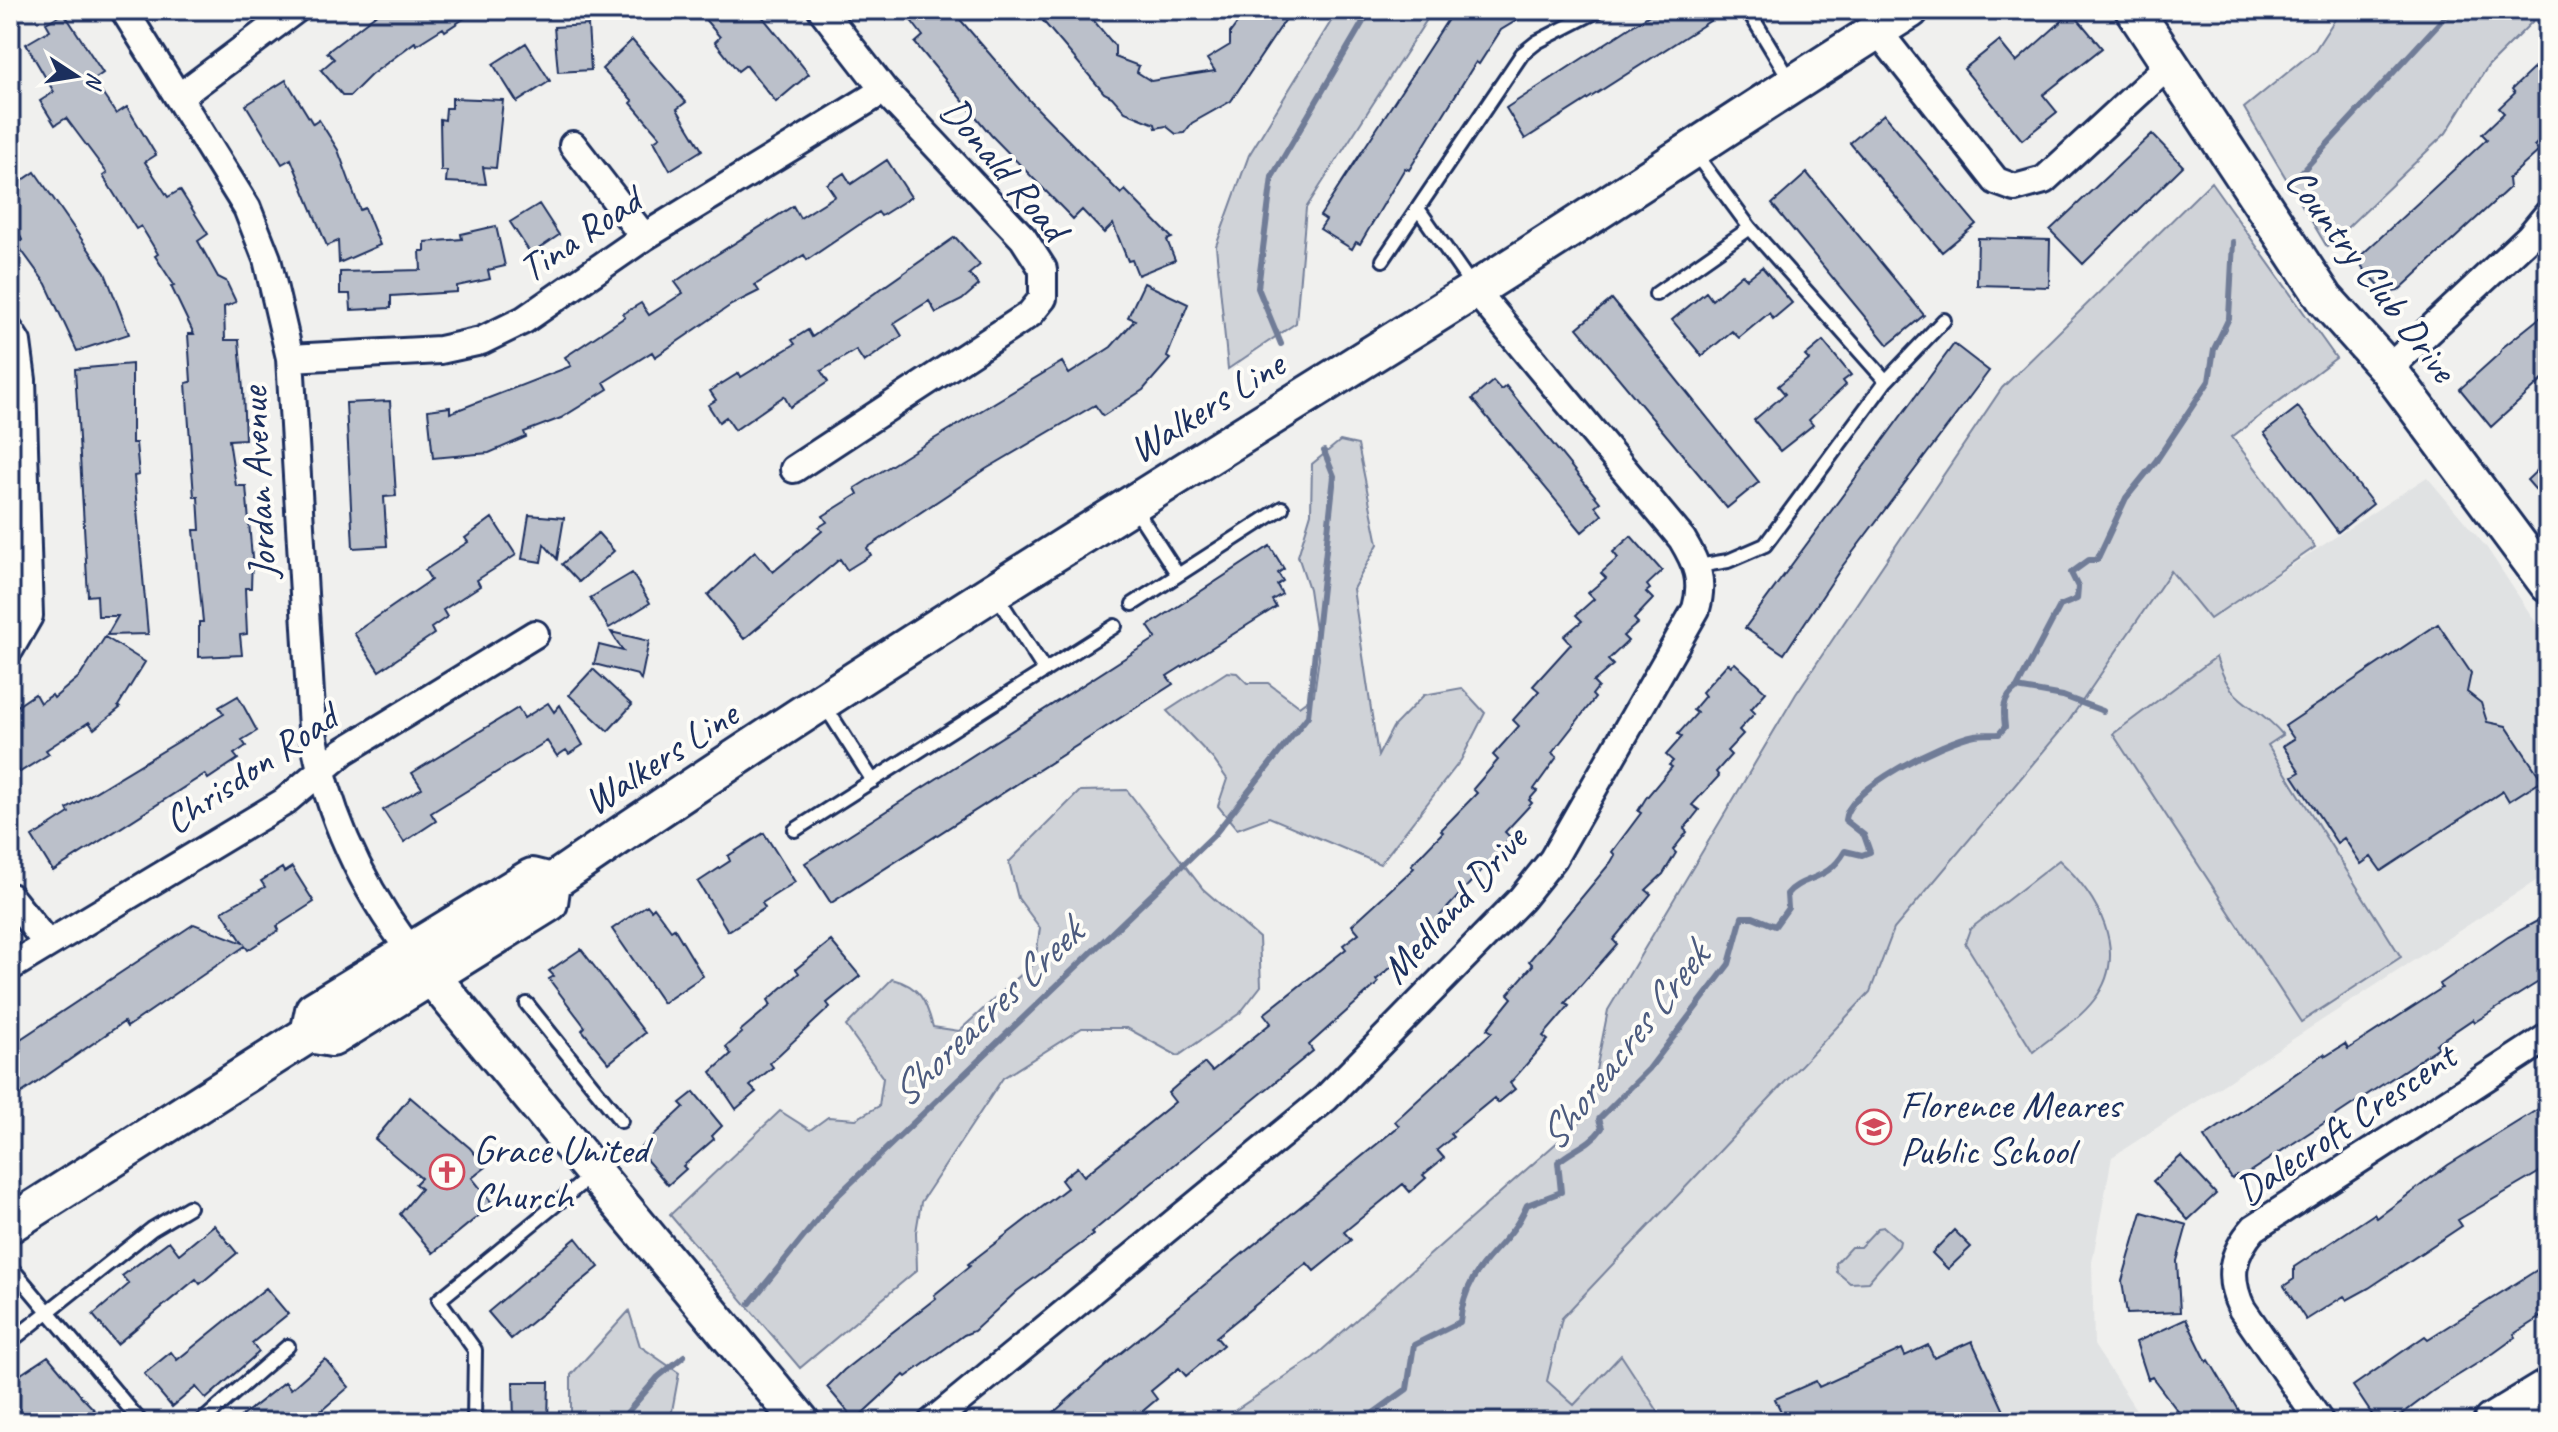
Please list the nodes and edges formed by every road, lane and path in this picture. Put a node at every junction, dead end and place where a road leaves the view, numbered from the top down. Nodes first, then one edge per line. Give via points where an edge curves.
1 (124, 10) edge
2 (295, 10) edge
3 (822, 10) edge
4 (1599, 10) edge
5 (1748, 10) edge
6 (1910, 10) edge
7 (2134, 10) edge
8 (1877, 30) junction
9 (2170, 64) junction
10 (1794, 85) junction
11 (884, 90) junction
12 (179, 97) junction
13 (573, 145) dead end
14 (1694, 152) junction
15 (1419, 210) junction
16 (2548, 214) edge
17 (1750, 228) junction
18 (644, 237) junction
19 (1383, 260) dead end
20 (1475, 290) junction
21 (1656, 294) dead end
22 (1944, 320) dead end
23 (10, 331) edge
24 (290, 358) junction
25 (2388, 369) junction
26 (1886, 381) junction
27 (794, 469) dead end
28 (1132, 504) junction
29 (1282, 508) dead end
30 (1698, 566) junction
31 (1178, 575) junction
32 (2548, 584) edge
33 (995, 593) junction
34 (1133, 604) dead end
35 (1115, 626) dead end
36 (535, 634) dead end
37 (10, 649) edge
38 (1045, 671) junction
39 (823, 703) junction
40 (320, 771) junction
41 (873, 781) junction
42 (795, 830) dead end
43 (10, 897) edge
44 (46, 942) junction
45 (421, 964) junction
46 (10, 967) edge
47 (527, 1004) dead end
48 (2548, 1037) edge
49 (621, 1121) dead end
50 (593, 1174) junction
51 (189, 1207) dead end
52 (10, 1224) edge
53 (10, 1266) edge
54 (46, 1312) junction
55 (10, 1342) edge
56 (288, 1346) dead end
57 (2548, 1388) edge
58 (141, 1422) edge
59 (201, 1422) edge
60 (474, 1422) edge
61 (801, 1422) edge
62 (932, 1422) edge
63 (2320, 1422) edge
64 (2492, 1422) edge

1 - 12 street, Jordan Avenue
2 - 12 street
3 - 11 street, Donald Road
4 - 15 lane via 1522,54
5 - 10 lane
6 - 8 main road, Walkers Line
7 - 9 main road, Country Club Drive
8 - 9 street via 1996,181 2015,188 2044,180
8 - 10 main road, Walkers Line
9 - 25 main road, Country Club Drive via 2325,299
10 - 14 main road, Walkers Line
11 - 18 street, Tina Road
11 - 27 street, Donald Road via 1023,238 1043,269 1043,298 1030,314
12 - 24 street, Jordan Avenue via 247,208 267,259
13 - 18 street
14 - 17 lane
14 - 20 main road, Walkers Line
15 - 19 lane
15 - 20 lane
16 - 25 street
17 - 21 lane
17 - 26 lane
18 - 24 street, Tina Road via 524,320 481,341 440,350
20 - 28 main road, Walkers Line
20 - 30 street via 1682,539
22 - 26 lane
23 - 37 street via 17,342 22,380 29,616
24 - 40 street, Jordan Avenue via 312,728
25 - 32 main road, Country Club Drive
26 - 30 lane via 1765,545 1728,561
28 - 31 lane
28 - 33 main road, Walkers Line
29 - 31 lane
30 - 62 street, Medland Drive via 1701,589 1696,609 1553,859 1521,899 1326,1098
31 - 34 lane
33 - 38 lane
33 - 39 main road, Walkers Line
35 - 38 lane
36 - 40 street, Chrisdon Road
38 - 41 lane
39 - 41 lane
39 - 45 main road, Walkers Line via 552,882 532,877
40 - 44 street, Chrisdon Road via 284,802
40 - 45 street, Jordan Avenue via 332,813 368,889
41 - 42 lane
43 - 44 street
44 - 46 street, Chrisdon Road
45 - 50 main road
45 - 52 main road, Walkers Line via 332,1038 309,1034
47 - 49 lane
48 - 63 street, Dalecroft Crescent via 2254,1228 2238,1245 2232,1289
50 - 60 lane via 439,1300 475,1350
50 - 61 main road
51 - 54 lane via 152,1229
53 - 54 lane
54 - 55 lane
54 - 58 lane
56 - 59 lane
57 - 64 main road

